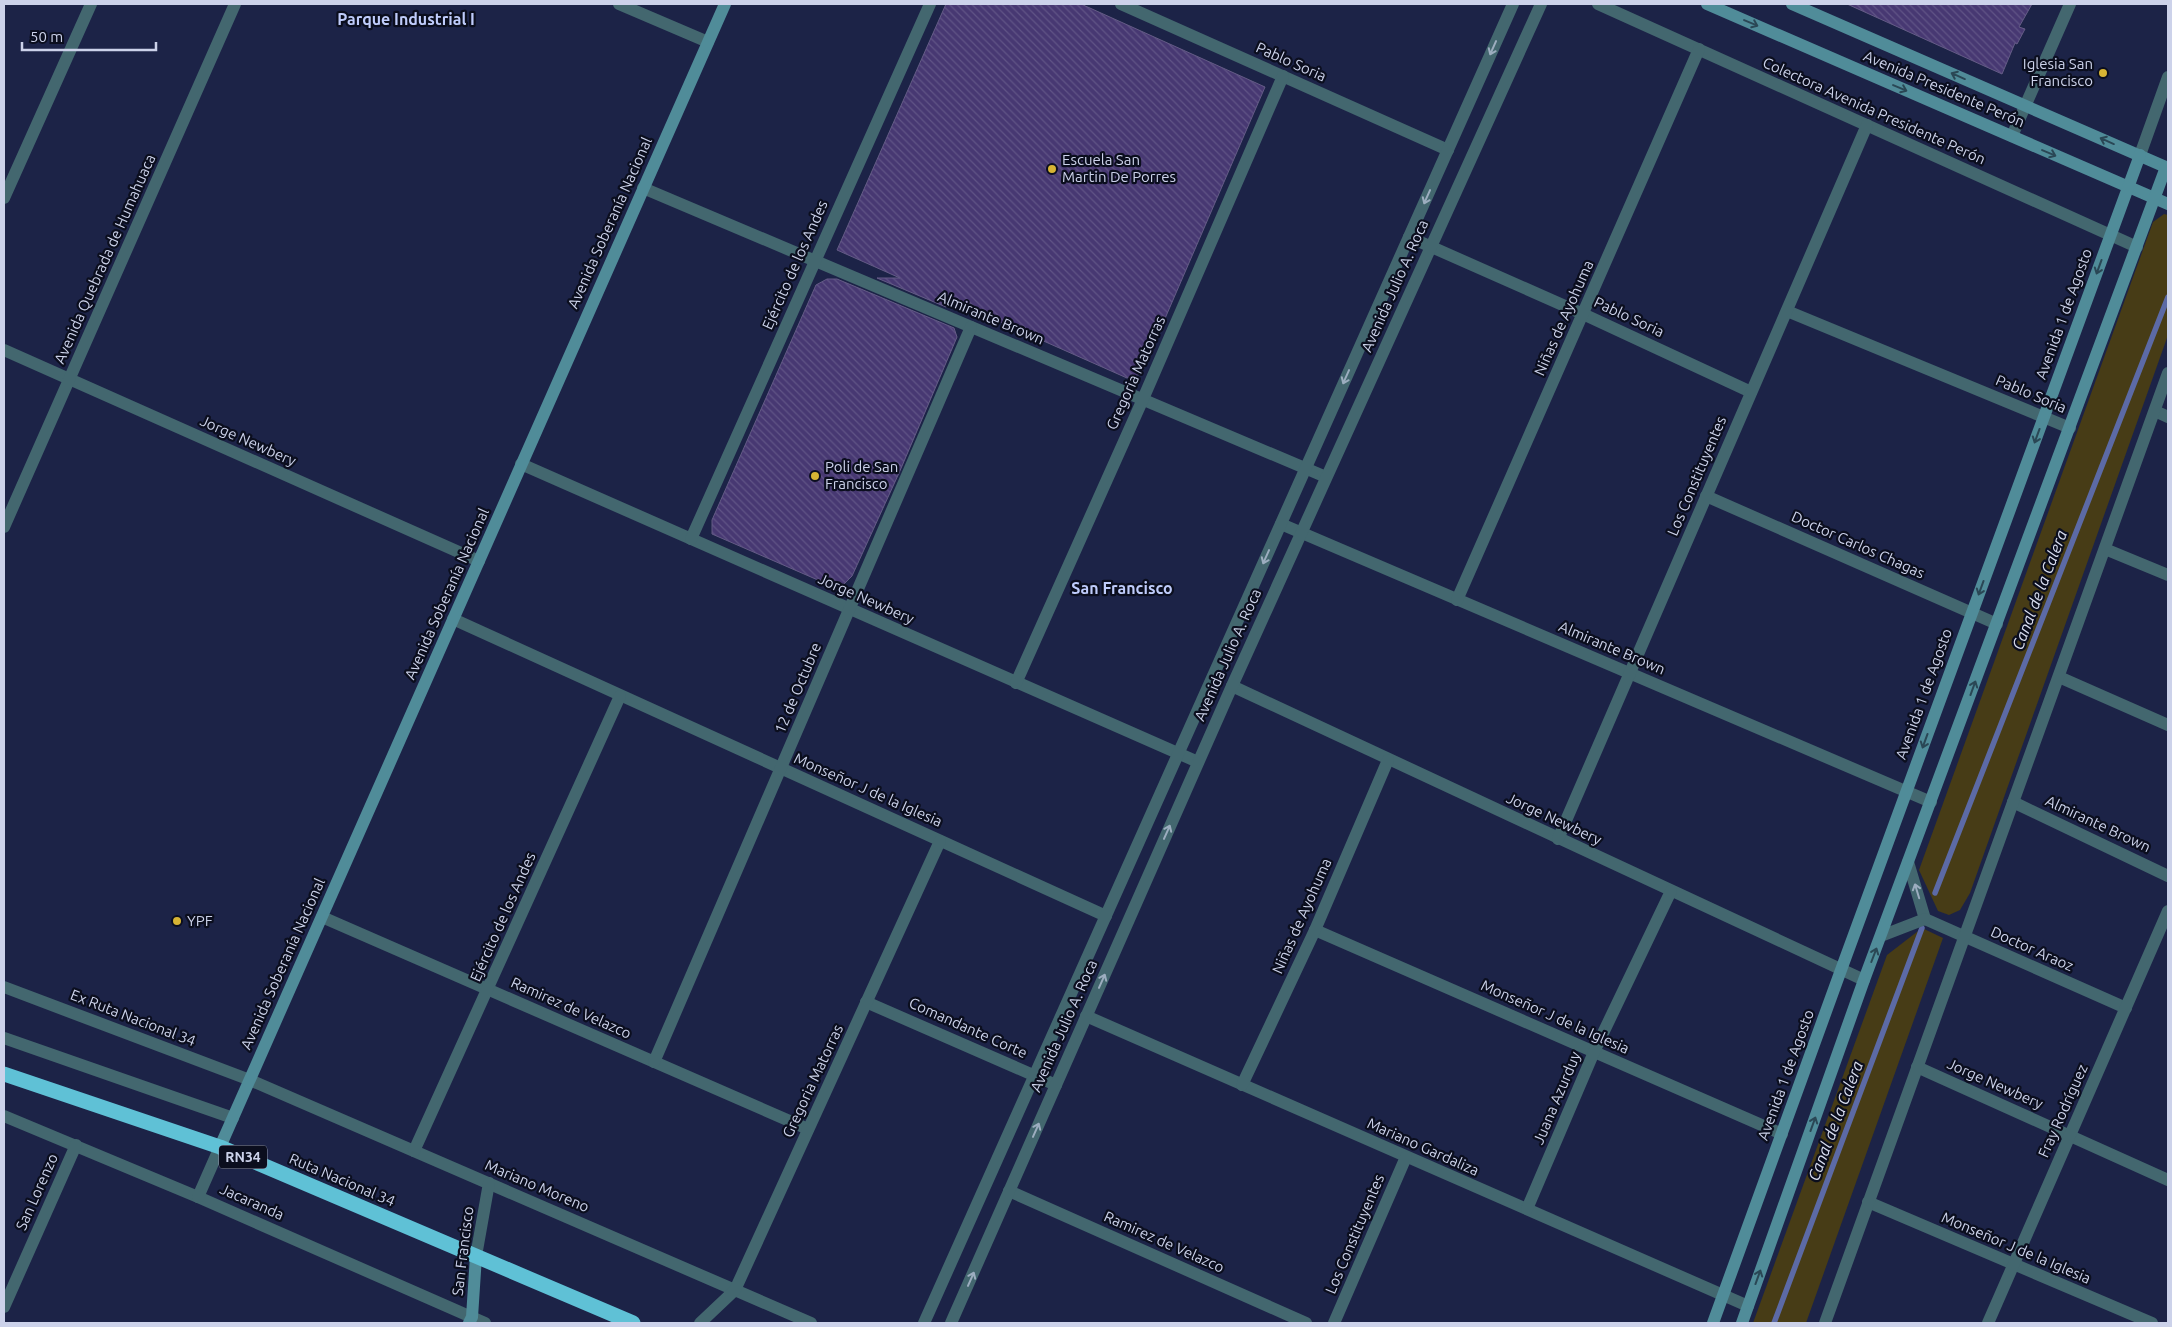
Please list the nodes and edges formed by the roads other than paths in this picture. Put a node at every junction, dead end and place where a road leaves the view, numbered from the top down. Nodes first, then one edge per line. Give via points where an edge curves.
1 (91, 4) edge
2 (235, 4) edge
3 (619, 4) edge
4 (725, 4) edge
5 (930, 4) edge
6 (1122, 4) edge
7 (1513, 4) edge
8 (1541, 4) edge
9 (1598, 4) edge
10 (1707, 4) edge
11 (1792, 4) edge
12 (2070, 4) edge
13 (1730, 8) edge
14 (708, 42) junction
15 (1700, 49) junction
16 (1284, 76) junction
17 (2168, 77) edge
18 (2026, 106) junction
19 (1867, 125) junction
20 (2012, 136) junction
21 (1448, 150) junction
22 (2140, 155) junction
23 (2168, 165) edge
24 (2128, 187) junction
25 (643, 188) junction
26 (4, 198) edge
27 (2154, 198) junction
28 (2168, 204) edge
29 (2110, 235) junction
30 (1409, 237) junction
31 (1431, 247) junction
32 (2137, 247) junction
33 (815, 260) junction
34 (1787, 311) junction
35 (1583, 314) junction
36 (971, 327) junction
37 (4, 350) edge
38 (2168, 373) edge
39 (69, 379) junction
40 (1751, 392) junction
41 (1143, 399) junction
42 (2154, 411) junction
43 (2044, 417) junction
44 (2168, 417) edge
45 (2070, 428) junction
46 (522, 464) junction
47 (1305, 468) junction
48 (1326, 477) junction
49 (1706, 496) junction
50 (1281, 524) junction
51 (4, 527) edge
52 (1301, 532) junction
53 (691, 539) junction
54 (2104, 549) junction
55 (479, 561) junction
56 (2168, 576) edge
57 (1457, 600) junction
58 (849, 609) junction
59 (1972, 613) junction
60 (453, 619) junction
61 (1997, 624) junction
62 (1630, 673) junction
63 (2058, 676) junction
64 (1016, 683) junction
65 (1232, 686) junction
66 (620, 696) junction
67 (2168, 725) edge
68 (1178, 754) junction
69 (1388, 760) junction
70 (1198, 762) junction
71 (781, 768) junction
72 (1906, 791) junction
73 (1930, 802) junction
74 (2013, 802) junction
75 (1558, 839) junction
76 (940, 841) junction
77 (1908, 862) junction
78 (2168, 876) edge
79 (1671, 891) junction
80 (2168, 911) edge
81 (1106, 916) junction
82 (322, 917) junction
83 (1925, 919) junction
84 (1315, 930) junction
85 (1881, 936) junction
86 (1964, 936) junction
87 (1841, 970) junction
88 (1864, 980) junction
89 (4, 987) edge
90 (487, 989) junction
91 (866, 1002) junction
92 (2126, 1008) junction
93 (1086, 1016) junction
94 (4, 1038) edge
95 (1594, 1052) junction
96 (654, 1062) junction
97 (1917, 1068) junction
98 (4, 1074) edge
99 (1034, 1075) junction
100 (250, 1080) junction
101 (1056, 1085) junction
102 (1242, 1085) junction
103 (4, 1116) edge
104 (233, 1118) junction
105 (808, 1129) junction
106 (1782, 1134) junction
107 (2070, 1136) junction
108 (76, 1145) junction
109 (220, 1147) junction
110 (414, 1151) junction
111 (1406, 1157) junction
112 (2168, 1180) edge
113 (489, 1183) junction
114 (1009, 1191) junction
115 (198, 1197) junction
116 (1868, 1202) junction
117 (1527, 1209) junction
118 (476, 1256) junction
119 (2014, 1264) junction
120 (735, 1290) junction
121 (1723, 1296) junction
122 (1748, 1306) junction
123 (4, 1307) edge
124 (470, 1320) edge
125 (2134, 1320) edge
126 (485, 1323) edge
127 (633, 1323) edge
128 (700, 1323) edge
129 (811, 1323) edge
130 (924, 1323) edge
131 (951, 1323) edge
132 (1306, 1323) edge
133 (1334, 1323) edge
134 (1714, 1323) edge
135 (1742, 1323) edge
136 (1825, 1323) edge
137 (1988, 1323) edge
138 (2152, 1323) edge

1 - 26 street
2 - 39 street, Avenida Quebrada de Humahuaca
3 - 14 street
4 - 14 street, Avenida Soberanía Nacional
5 - 33 street, Ejército de los Andes
6 - 16 street, Pablo Soria
7 -> 21 street, Avenida Julio A. Roca
8 - 31 street, Avenida Julio A. Roca
9 - 15 street, Colectora Avenida Presidente Perón
10 - 13 street, Avenida Presidente Perón
18 -> 11 street, Avenida Presidente Perón
12 - 18 street
13 -> 20 street, Avenida Presidente Perón
14 - 25 street, Avenida Soberanía Nacional
15 - 19 street, Colectora Avenida Presidente Perón
15 - 35 street, Niñas de Ayohuma
16 - 21 street, Pablo Soria
16 - 41 street, Gregoria Matorras
17 - 22 street, Avenida 1 de Agosto
18 - 20 street
22 -> 18 street, Avenida Presidente Perón
19 - 29 street, Colectora Avenida Presidente Perón
19 - 34 street, Los Constituyentes
20 -> 24 street, Avenida Presidente Perón
21 -> 30 street, Avenida Julio A. Roca
22 - 23 street, Avenida Presidente Perón
22 - 24 street, Avenida 1 de Agosto
23 - 27 street
24 - 27 street, Avenida Presidente Perón
24 - 29 street, Avenida 1 de Agosto
25 - 33 street, Almirante Brown
25 - 46 street, Avenida Soberanía Nacional
27 - 28 street, Avenida Presidente Perón
27 - 32 street
29 - 32 street, Colectora Avenida Presidente Perón
29 -> 43 street, Avenida 1 de Agosto
30 - 31 street, Pablo Soria
30 -> 47 street, Avenida Julio A. Roca
31 - 35 street, Pablo Soria
31 - 48 street, Avenida Julio A. Roca
32 - 45 street
33 - 36 street, Almirante Brown
33 - 53 street, Ejército de los Andes
34 - 40 street, Los Constituyentes
34 - 43 street, Pablo Soria
35 - 40 street, Pablo Soria
35 - 57 street, Niñas de Ayohuma
36 - 41 street, Almirante Brown
36 - 58 street, 12 de Octubre
37 - 39 street, Jorge Newbery
38 - 42 street
39 - 51 street, Avenida Quebrada de Humahuaca
39 - 55 street, Jorge Newbery
40 - 49 street, Los Constituyentes
41 - 47 street, Almirante Brown
41 - 64 street, Gregoria Matorras
42 - 44 street
42 - 54 street
43 - 45 street, Pablo Soria
43 -> 59 street, Avenida 1 de Agosto
45 - 61 street
46 - 53 street, Jorge Newbery
46 - 55 street, Avenida Soberanía Nacional
47 - 48 street, Almirante Brown
47 - 50 street, Avenida Julio A. Roca
48 - 52 street, Avenida Julio A. Roca
49 - 59 street, Doctor Carlos Chagas
49 - 62 street, Los Constituyentes
50 - 52 street, Almirante Brown
50 -> 68 street, Avenida Julio A. Roca
52 - 57 street, Almirante Brown
52 - 65 street, Avenida Julio A. Roca
53 - 58 street, Jorge Newbery
54 - 56 street
54 - 63 street
55 - 60 street, Avenida Soberanía Nacional
57 - 62 street, Almirante Brown
58 - 64 street, Jorge Newbery
58 - 71 street, 12 de Octubre
59 - 61 street, Doctor Carlos Chagas
59 -> 72 street, Avenida 1 de Agosto
60 - 66 street, Monseñor J de la Iglesia
60 - 82 street, Avenida Soberanía Nacional
73 -> 61 street
62 - 72 street, Almirante Brown
62 - 75 street, Los Constituyentes
63 - 67 street
63 - 74 street
64 - 68 street, Jorge Newbery
65 - 69 street, Jorge Newbery
65 - 70 street, Avenida Julio A. Roca
66 - 71 street, Monseñor J de la Iglesia
66 - 90 street, Ejército de los Andes
68 - 70 street, Jorge Newbery
68 - 81 street, Avenida Julio A. Roca
69 - 75 street, Jorge Newbery
69 - 84 street, Niñas de Ayohuma
93 -> 70 street, Avenida Julio A. Roca
71 - 76 street, Monseñor J de la Iglesia
71 - 96 street, 12 de Octubre
72 - 73 street, Almirante Brown
72 - 87 street, Avenida 1 de Agosto
73 - 77 street
74 - 78 street, Almirante Brown
74 - 86 street
75 - 79 street, Jorge Newbery
76 - 81 street, Monseñor J de la Iglesia
76 - 91 street, Gregoria Matorras
83 -> 77 street
77 - 85 street
79 - 87 street, Jorge Newbery
79 - 95 street, Juana Azurduy
80 - 92 street, Fray Rodríguez
81 - 99 street, Avenida Julio A. Roca
82 - 90 street, Ramirez de Velazco
82 - 100 street, Avenida Soberanía Nacional
83 - 85 street
83 - 86 street, Doctor Araoz
84 - 95 street, Monseñor J de la Iglesia
84 - 102 street, Niñas de Ayohuma
88 -> 85 street
86 - 92 street, Doctor Araoz
86 - 97 street
87 - 88 street, Jorge Newbery
87 - 106 street, Avenida 1 de Agosto
122 -> 88 street
89 - 100 street, Ex Ruta Nacional 34
90 - 96 street, Ramirez de Velazco
90 - 110 street, Ejército de los Andes
91 - 99 street, Comandante Corte
91 - 105 street, Gregoria Matorras
92 - 107 street, Fray Rodríguez
93 - 101 street, Avenida Julio A. Roca
93 - 102 street, Mariano Gardaliza
94 - 104 street
95 - 106 street, Monseñor J de la Iglesia
95 - 117 street, Juana Azurduy
96 - 105 street, Ramirez de Velazco
97 - 107 street, Jorge Newbery
97 - 116 street
98 - 109 highway, Ruta Nacional 34 / RN34
99 - 101 street, Comandante Corte
99 - 130 street, Avenida Julio A. Roca
100 - 104 street, Avenida Soberanía Nacional
100 - 110 street, Mariano Moreno
114 -> 101 street, Avenida Julio A. Roca
102 - 111 street, Mariano Gardaliza
103 - 108 street, Jacaranda
104 - 109 street, Avenida Soberanía Nacional
105 - 120 street, Gregoria Matorras
106 - 121 street, Avenida 1 de Agosto
107 - 112 street, Jorge Newbery
107 - 119 street, Fray Rodríguez
108 - 115 street, Jacaranda
108 - 123 street, San Lorenzo
109 - 115 street, Avenida Soberanía Nacional
109 - 118 highway, Ruta Nacional 34 / RN34
110 - 113 street, Mariano Moreno
111 - 117 street, Mariano Gardaliza
111 - 133 street, Los Constituyentes
113 - 118 street, San Francisco
113 - 120 street, Mariano Moreno
131 -> 114 street, Avenida Julio A. Roca
114 - 132 street, Ramirez de Velazco
115 - 124 street, Jacaranda
116 - 119 street, Monseñor J de la Iglesia
116 - 136 street
117 - 121 street, Mariano Gardaliza
118 - 124 street, San Francisco
118 - 127 highway, Ruta Nacional 34 / RN34
119 - 125 street, Monseñor J de la Iglesia
119 - 137 street, Fray Rodríguez
120 - 128 street, Gregoria Matorras
120 - 129 street, Mariano Moreno
121 - 122 street, Mariano Gardaliza
121 - 134 street, Avenida 1 de Agosto
122 - 135 street
124 - 126 street, Jacaranda
125 - 138 street, Monseñor J de la Iglesia

